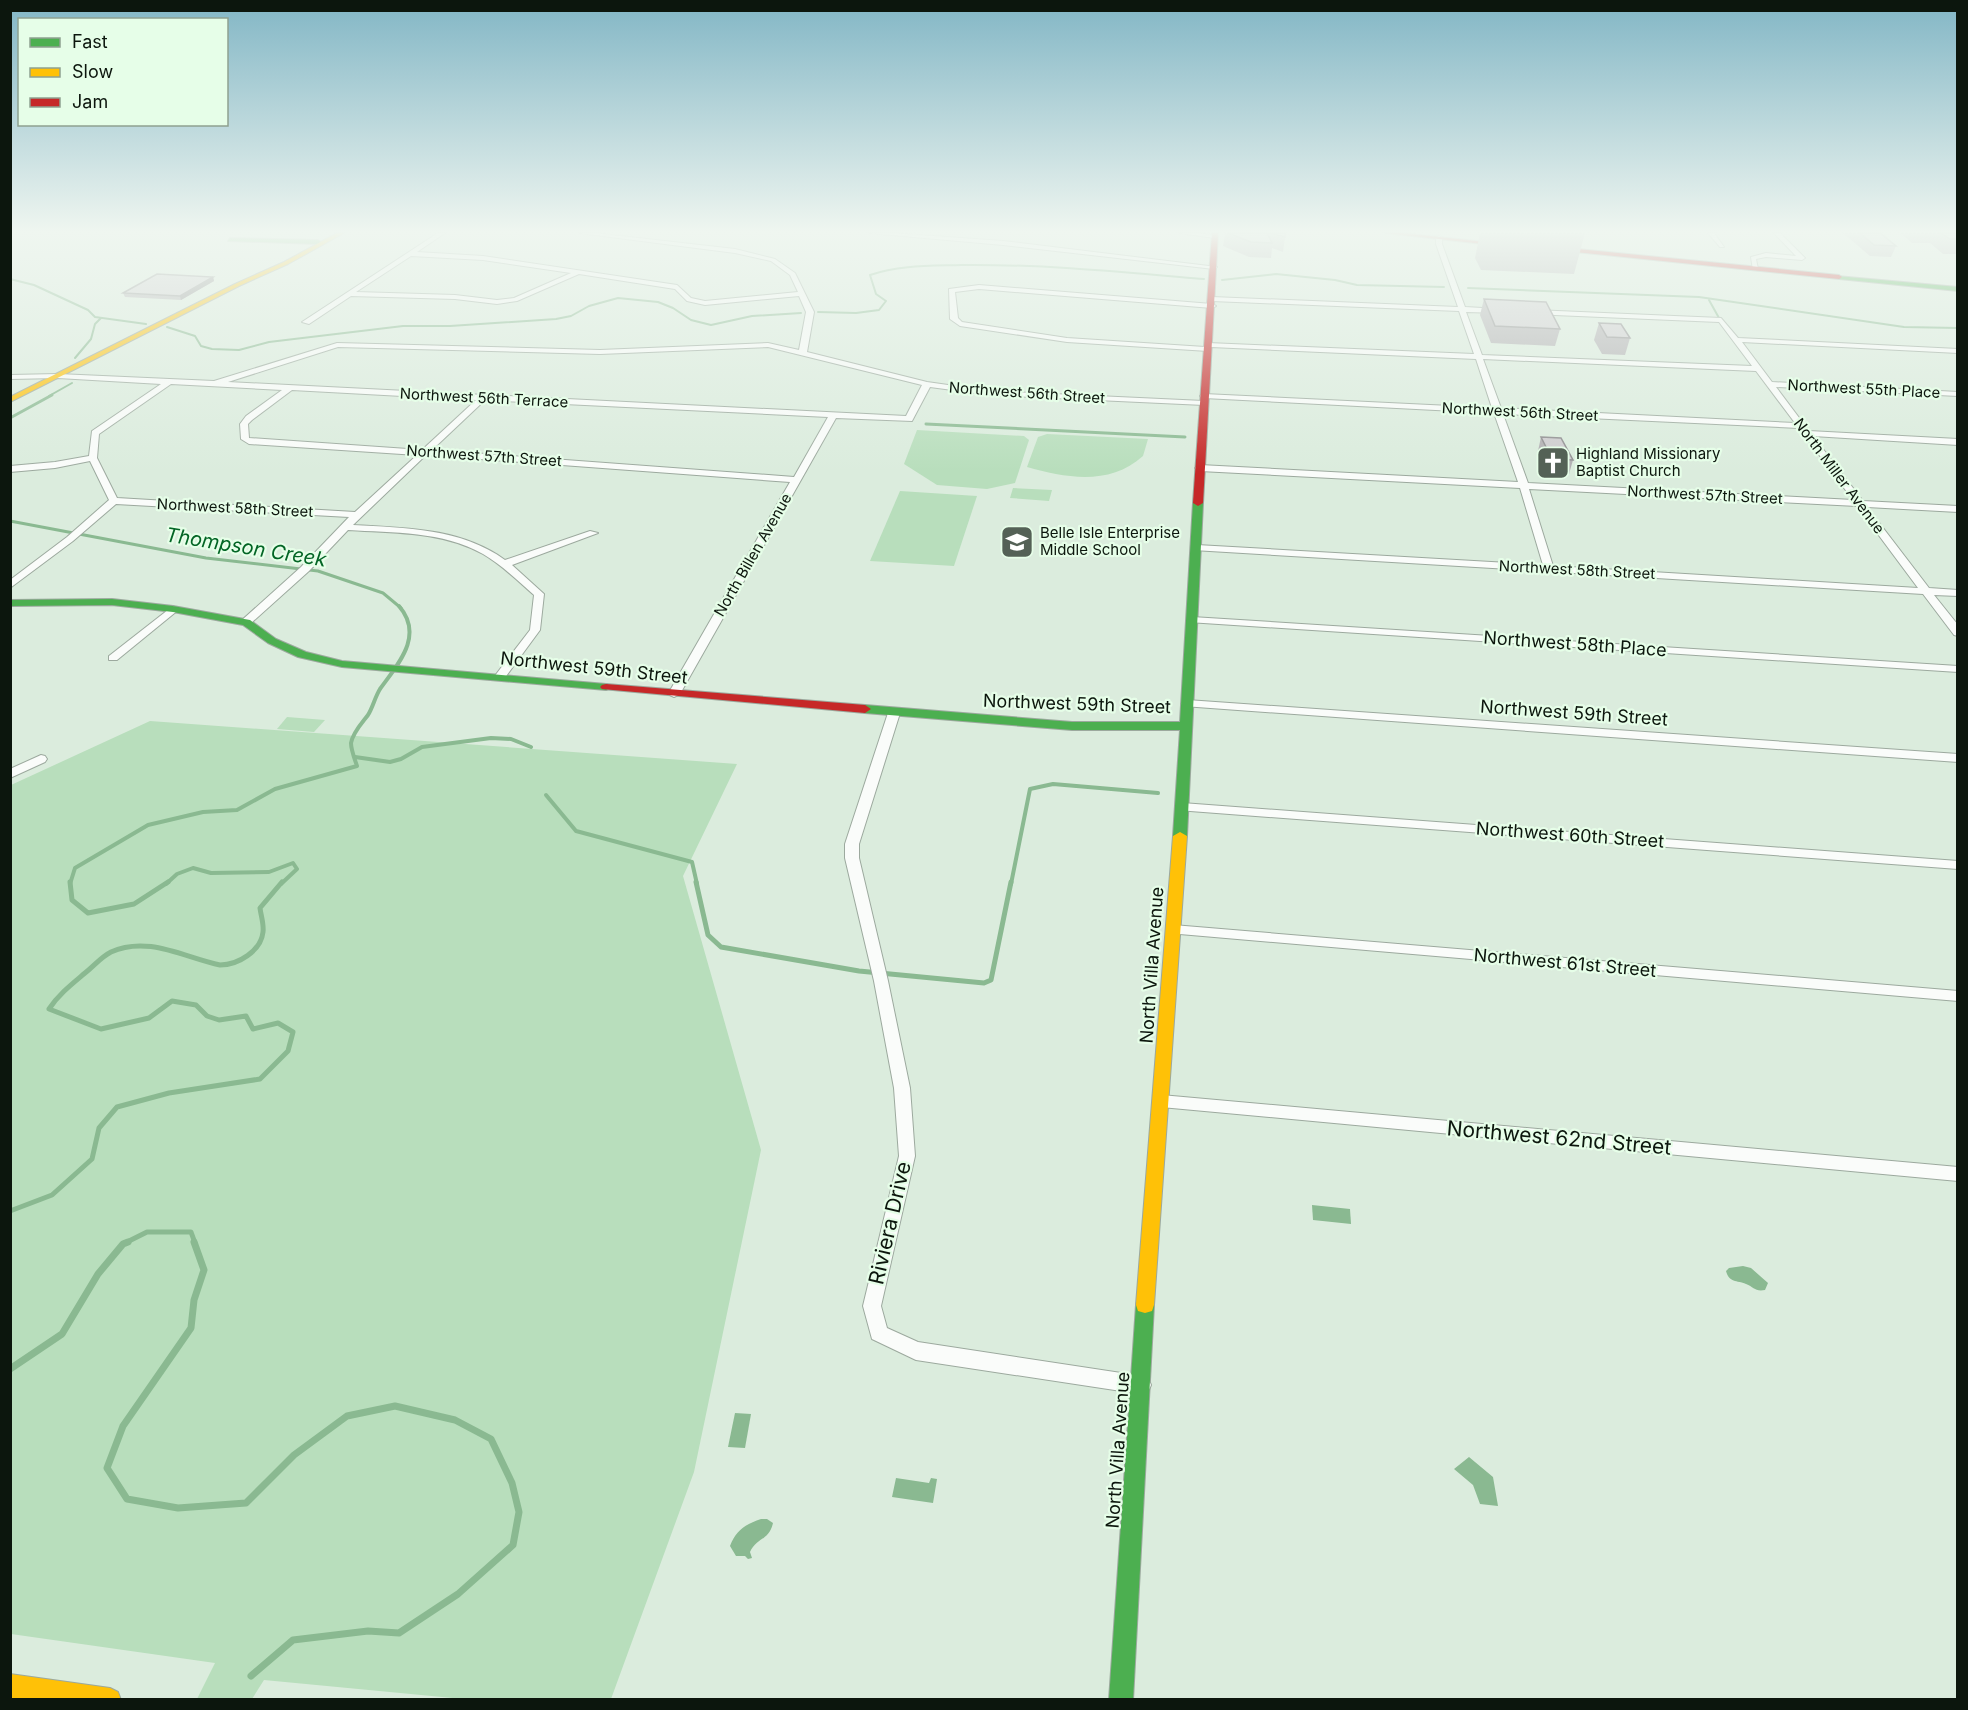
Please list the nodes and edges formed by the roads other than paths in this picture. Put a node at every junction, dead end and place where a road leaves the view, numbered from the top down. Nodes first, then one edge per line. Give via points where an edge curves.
1 (182, 313) edge
2 (321, 313) edge
3 (808, 313) edge
4 (953, 313) edge
5 (1211, 313) edge
6 (1463, 313) edge
7 (1544, 313) edge
8 (306, 322) dead end
9 (1737, 340) junction
10 (1208, 347) junction
11 (1958, 351) edge
12 (803, 352) junction
13 (1479, 357) junction
14 (1759, 369) junction
15 (10, 371) edge
16 (10, 376) edge
17 (58, 376) junction
18 (169, 382) junction
19 (214, 384) junction
20 (927, 384) junction
21 (1771, 384) junction
22 (290, 388) junction
23 (1958, 394) edge
24 (484, 397) junction
25 (10, 400) edge
26 (1204, 400) junction
27 (1496, 411) junction
28 (833, 416) junction
29 (1804, 429) junction
30 (1958, 442) edge
31 (426, 452) junction
32 (93, 458) junction
33 (10, 468) edge
34 (1200, 468) junction
35 (796, 480) junction
36 (1524, 486) junction
37 (114, 501) junction
38 (1859, 504) junction
39 (1958, 508) edge
40 (357, 515) junction
41 (346, 527) junction
42 (593, 533) dead end
43 (1197, 548) junction
44 (505, 564) junction
45 (1550, 569) junction
46 (10, 585) edge
47 (1926, 591) junction
48 (1958, 593) edge
49 (10, 603) edge
50 (172, 609) junction
51 (1192, 620) junction
52 (246, 622) junction
53 (1958, 633) edge
54 (113, 658) dead end
55 (1958, 669) edge
56 (500, 677) junction
57 (674, 694) junction
58 (1187, 704) junction
59 (894, 713) junction
60 (1185, 726) junction
61 (1958, 758) edge
62 (41, 759) dead end
63 (10, 774) edge
64 (1182, 807) junction
65 (1958, 865) edge
66 (1173, 930) junction
67 (1958, 996) edge
68 (1161, 1101) junction
69 (1958, 1174) edge
70 (1141, 1385) junction
71 (10, 1686) edge
72 (110, 1700) edge
73 (1121, 1700) edge

1 - 17 main road
2 - 8 street
3 - 12 street
4 - 10 street via 960,324 1067,340
5 - 10 main road, North Villa Avenue
6 - 13 street
7 - 9 street, North Miller Avenue via 1720,320
9 - 11 street
9 - 14 street, North Miller Avenue
10 - 13 street
10 - 26 main road, North Villa Avenue
12 - 19 street, Northwest 56th Street via 768,345 600,352 337,345
12 - 20 street, Northwest 56th Street
13 - 14 street
13 - 27 street
14 - 21 street, North Miller Avenue
15 - 17 street, Northwest 56th Terrace
16 - 17 street, Northwest 56th Terrace
17 - 18 street, Northwest 56th Terrace
17 - 25 main road
18 - 19 street, Northwest 56th Terrace
18 - 32 street via 95,433
19 - 22 street, Northwest 56th Terrace
20 - 26 street, Northwest 56th Street via 990,393
20 - 28 street, Northwest 56th Terrace via 909,419
21 - 23 street, Northwest 55th Place
21 - 29 street, North Miller Avenue
22 - 24 street, Northwest 56th Terrace
22 - 31 street, Northwest 57th Street via 249,418 244,424 245,439
24 - 28 street, Northwest 56th Terrace
24 - 31 street
26 - 27 street, Northwest 56th Street
26 - 34 main road, North Villa Avenue
27 - 29 street, Northwest 56th Street
27 - 36 street
28 - 35 street, North Billen Avenue
29 - 30 street, Northwest 56th Street
29 - 38 street, North Miller Avenue
31 - 35 street, Northwest 57th Street
31 - 40 street
32 - 33 street
32 - 37 street
34 - 36 street, Northwest 57th Street
34 - 43 main road, North Villa Avenue
35 - 57 street, North Billen Avenue
36 - 38 street, Northwest 57th Street
36 - 45 street
37 - 40 street, Northwest 58th Street
37 - 46 street
38 - 39 street, Northwest 57th Street
38 - 47 street, North Miller Avenue
40 - 41 street
41 - 44 street via 411,531 467,543
41 - 52 street
42 - 44 street
43 - 45 street, Northwest 58th Street
43 - 51 main road, North Villa Avenue
44 - 56 street via 539,594 535,630
45 - 47 street, Northwest 58th Street
47 - 48 street, Northwest 58th Street
47 - 53 street, North Miller Avenue
49 - 50 main road, Northwest 59th Street via 112,602
50 - 52 main road, Northwest 59th Street
50 - 54 street
51 - 55 street, Northwest 58th Place
51 - 58 main road, North Villa Avenue
52 - 56 main road, Northwest 59th Street via 272,641 311,658
56 - 57 main road, Northwest 59th Street
57 - 59 main road, Northwest 59th Street
58 - 60 main road, North Villa Avenue
58 - 61 street, Northwest 59th Street
59 - 60 main road, Northwest 59th Street via 1072,726
59 - 70 street, Riviera Drive via 852,844 902,1088 907,1156 872,1306 879,1333 916,1351
60 - 64 main road, North Villa Avenue
62 - 63 street
64 - 65 street, Northwest 60th Street
64 - 66 main road, North Villa Avenue
66 - 67 street, Northwest 61st Street
66 - 68 main road, North Villa Avenue
68 - 69 street, Northwest 62nd Street
68 - 70 main road, North Villa Avenue
70 - 73 main road, North Villa Avenue
71 - 72 main road

